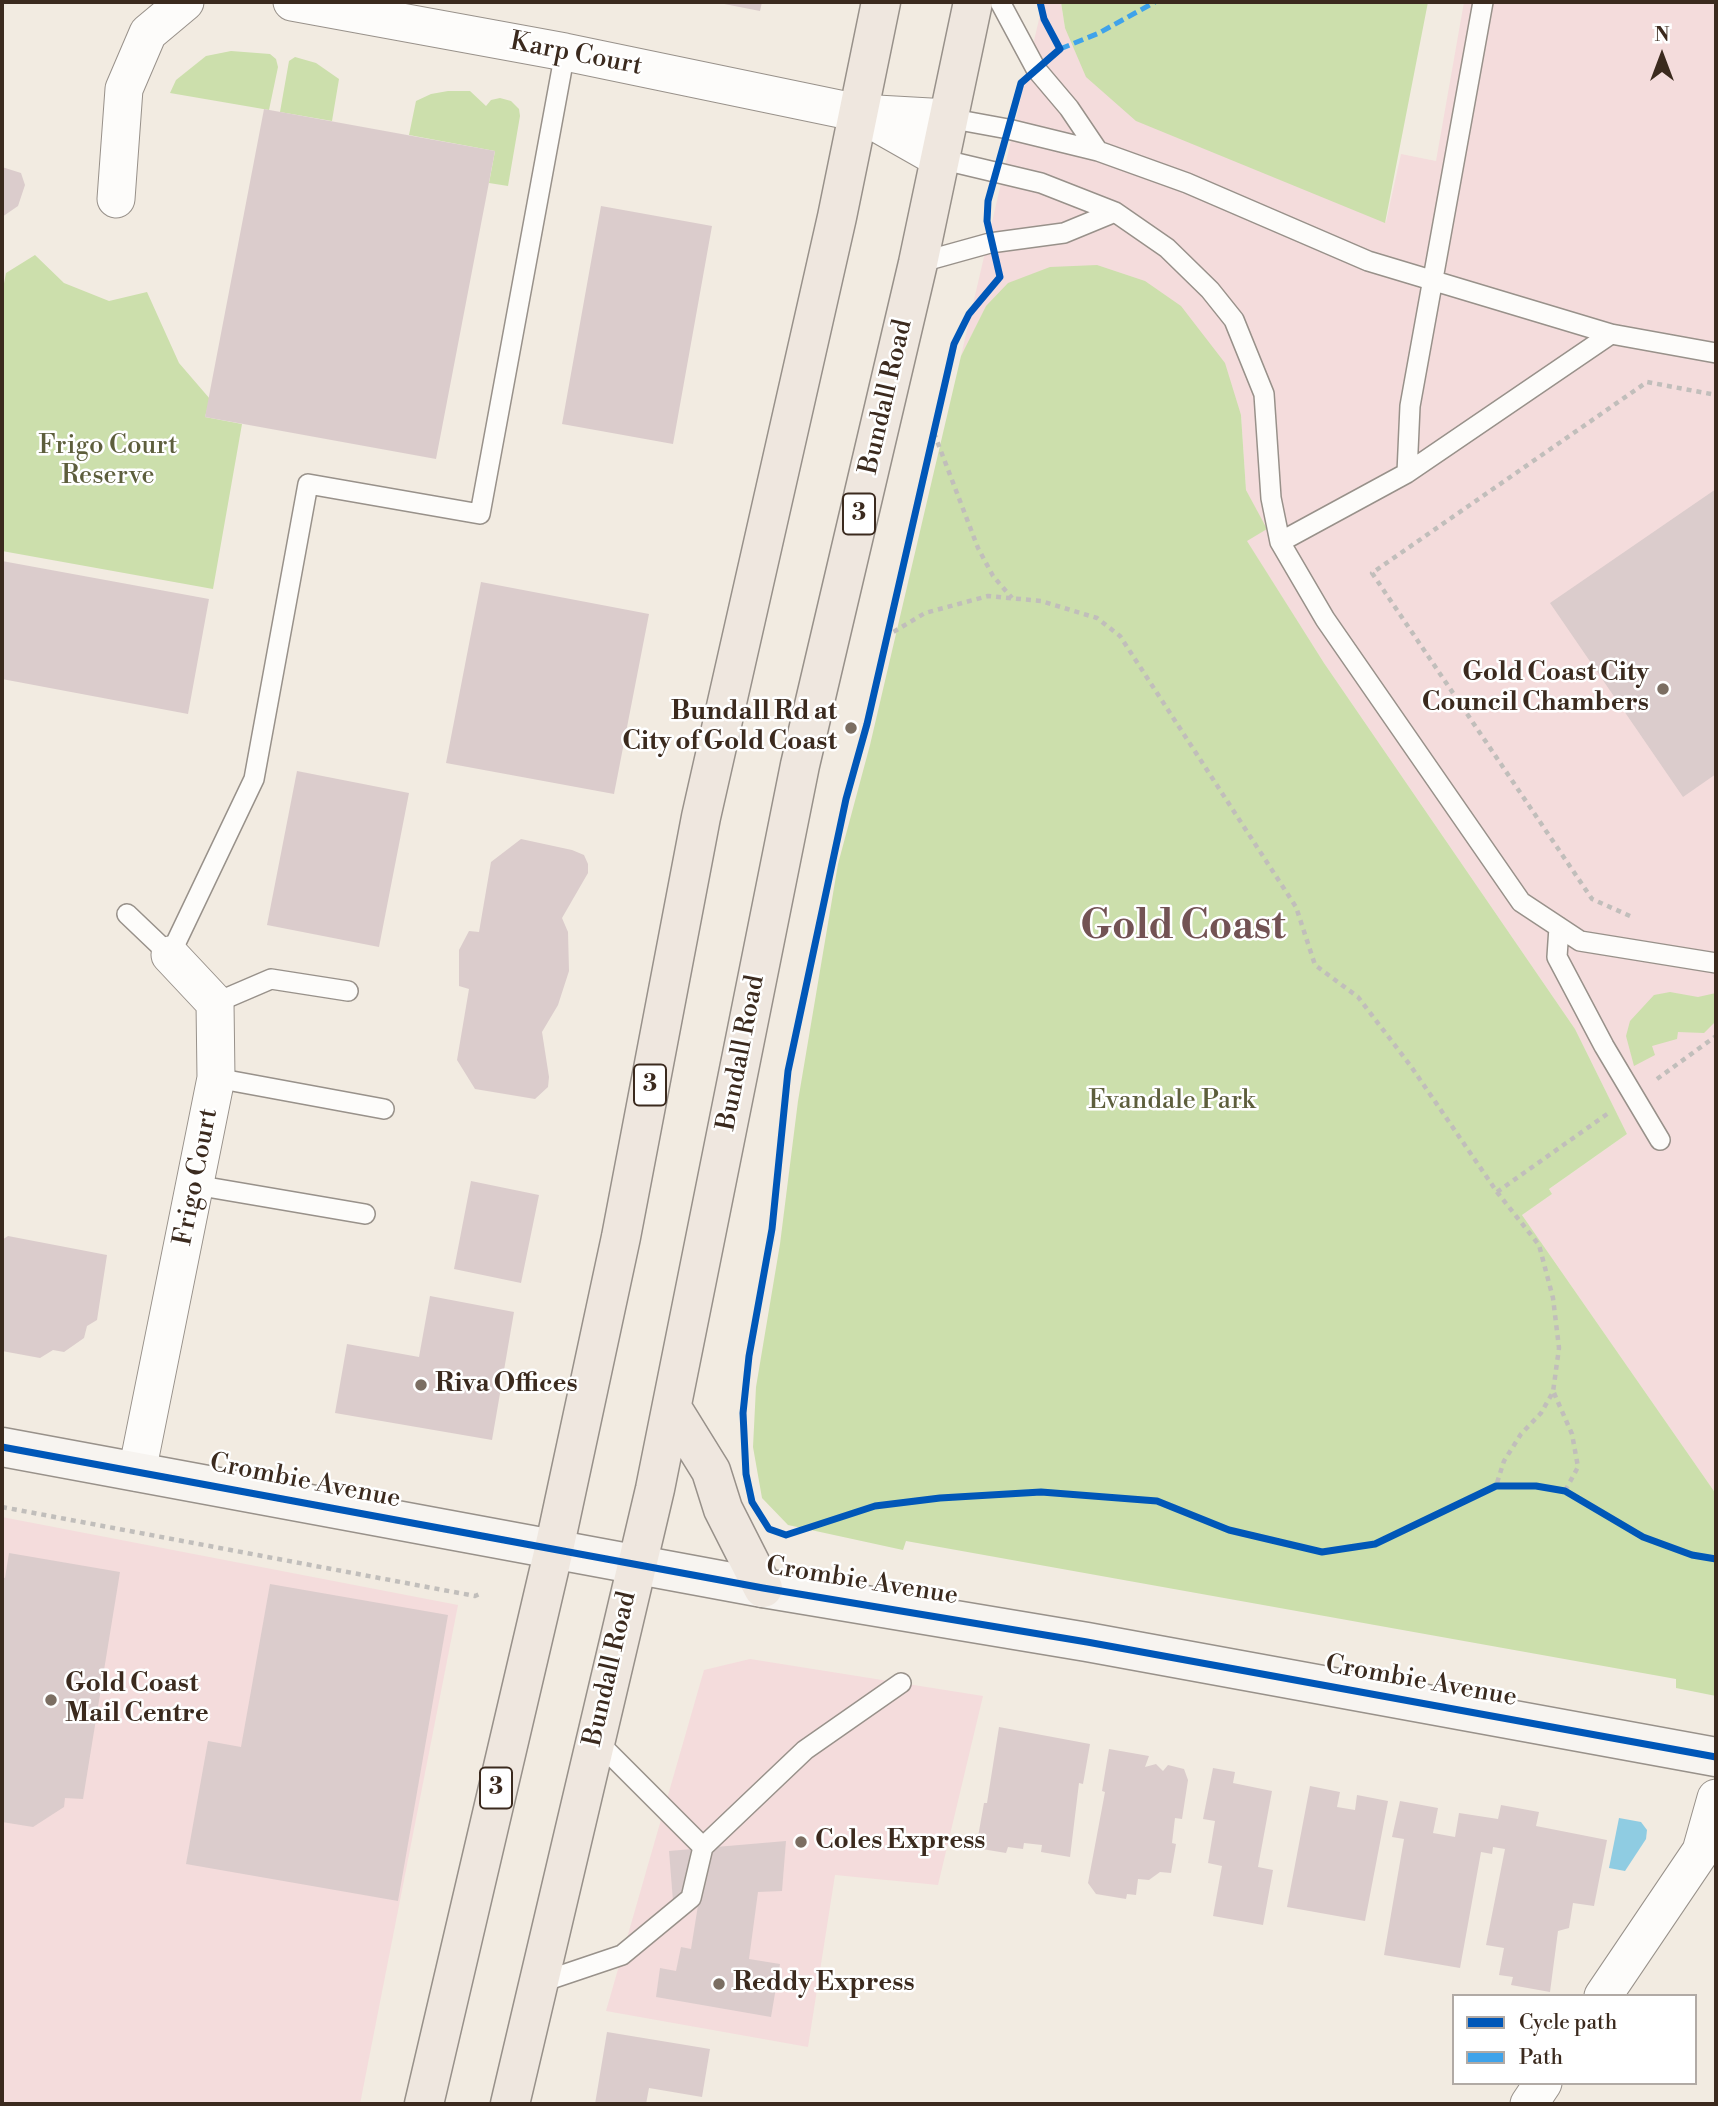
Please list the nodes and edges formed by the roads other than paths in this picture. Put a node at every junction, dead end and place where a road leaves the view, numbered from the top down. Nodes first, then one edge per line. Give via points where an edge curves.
1 (185, 2) edge
2 (292, 2) edge
3 (881, 2) edge
4 (973, 2) edge
5 (1000, 2) edge
6 (1483, 2) edge
7 (565, 52) junction
8 (859, 113) junction
9 (948, 118) junction
10 (1098, 151) junction
11 (940, 159) junction
12 (116, 199) dead end
13 (1115, 212) junction
14 (918, 263) junction
15 (1434, 281) junction
16 (1611, 334) junction
17 (1716, 354) edge
18 (1407, 473) junction
19 (1280, 542) junction
20 (127, 914) dead end
21 (1559, 927) junction
22 (170, 955) junction
23 (1716, 963) edge
24 (348, 991) dead end
25 (215, 1003) junction
26 (216, 1078) junction
27 (384, 1109) dead end
28 (1660, 1140) dead end
29 (195, 1185) junction
30 (365, 1214) dead end
31 (672, 1408) junction
32 (2, 1447) edge
33 (137, 1472) junction
34 (554, 1549) junction
35 (636, 1564) junction
36 (763, 1588) junction
37 (901, 1683) dead end
38 (595, 1739) junction
39 (1716, 1758) edge
40 (1716, 1798) edge
41 (703, 1847) junction
42 (539, 1983) junction
43 (1604, 1994) edge
44 (1542, 2085) edge
45 (424, 2104) edge
46 (510, 2104) edge
47 (1529, 2104) edge

1 - 12 street via 148,33 124,89
2 - 7 street, Karp Court
3 - 8 main road, 3
4 - 9 main road, Bundall Road / 3
5 - 10 lane via 1036,69
6 - 15 lane
7 - 8 street, Karp Court
7 - 22 lane via 480,514 308,484 254,779
8 - 9 street, Karp Court
8 - 11 street, Karp Court
8 - 34 main road, 3 via 701,817 621,1237
9 - 10 lane
9 - 11 main road, Bundall Road / 3
10 - 15 lane via 1187,183 1368,261
11 - 13 lane via 1041,183
11 - 14 main road, Bundall Road / 3
13 - 14 lane via 1064,233 983,244
13 - 19 lane via 1167,248 1234,320 1264,394 1271,498
14 - 31 main road, Bundall Road / 3 via 800,765
15 - 16 lane
15 - 18 lane via 1410,406
16 - 17 lane
16 - 18 lane
18 - 19 lane
19 - 21 lane via 1325,619 1521,902
20 - 22 lane
21 - 23 lane via 1580,941
21 - 28 lane via 1558,957
22 - 25 street
24 - 25 lane via 271,979
25 - 26 street, Frigo Court
26 - 27 lane
26 - 29 street, Frigo Court
29 - 30 lane
29 - 33 street, Frigo Court
31 - 35 main road, Bundall Road / 3
31 - 36 main road via 711,1471 723,1509
32 - 33 street, Crombie Avenue
33 - 34 street, Crombie Avenue
34 - 35 street, Crombie Avenue
34 - 45 main road, 3
35 - 36 street, Crombie Avenue
35 - 38 main road, Bundall Road / 3
36 - 39 street, Crombie Avenue via 1087,1642
37 - 41 lane via 805,1750
38 - 41 lane
38 - 42 main road, Bundall Road / 3
40 - 43 street via 1701,1851
41 - 42 lane via 691,1898 622,1955
42 - 46 main road, Bundall Road / 3
44 - 47 street

